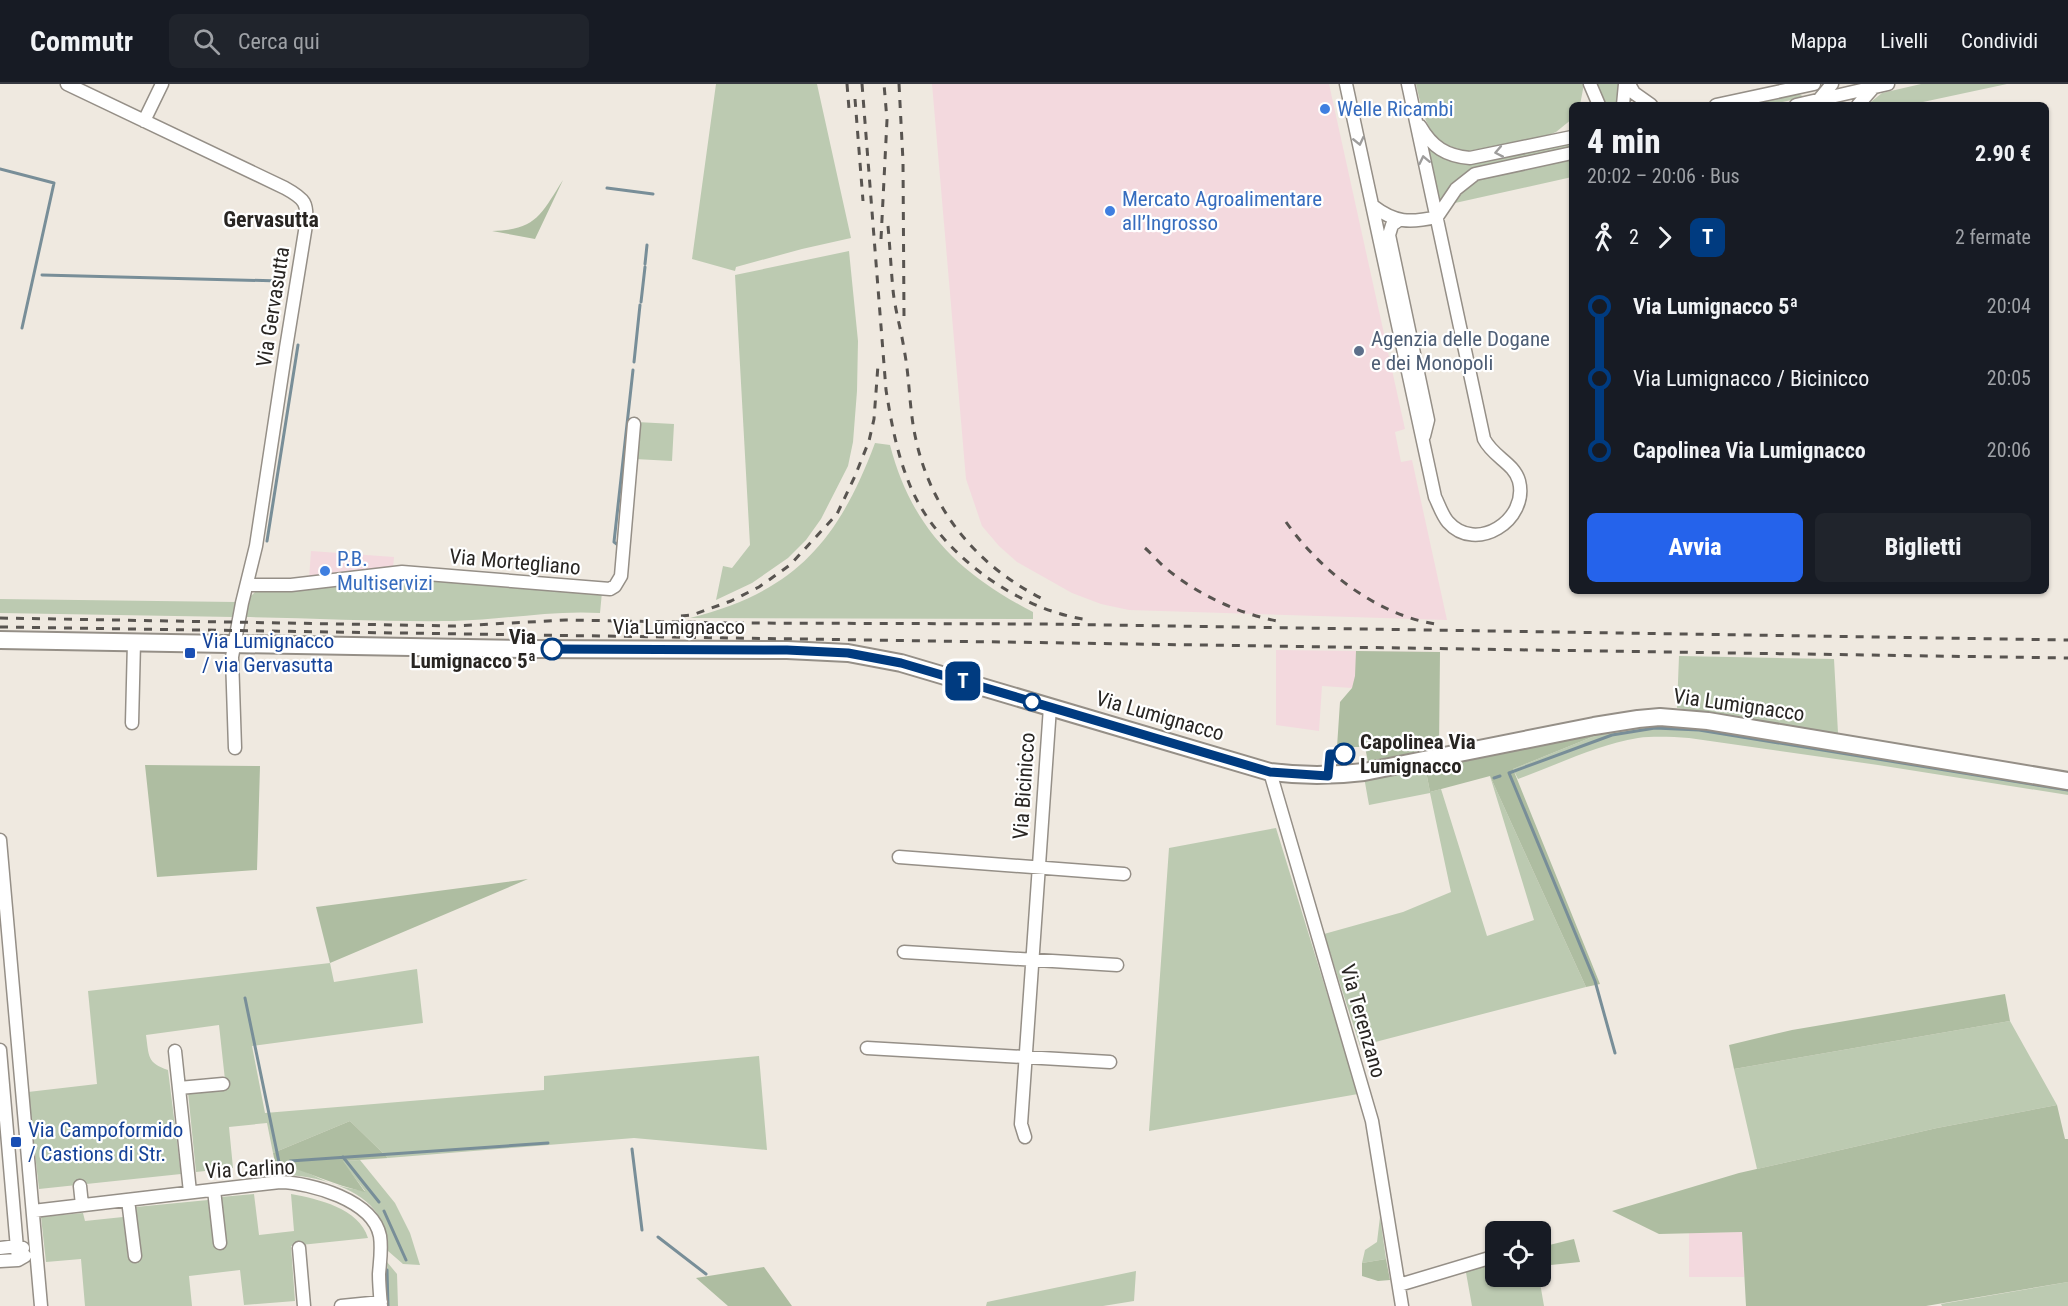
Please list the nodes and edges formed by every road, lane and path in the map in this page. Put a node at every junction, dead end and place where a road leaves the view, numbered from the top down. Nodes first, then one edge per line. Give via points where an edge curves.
1 (68, 84) edge
2 (162, 84) edge
3 (1346, 84) edge
4 (1408, 84) edge
5 (1627, 84) edge
6 (1814, 84) edge
7 (1832, 84) edge
8 (1888, 84) edge
9 (1590, 87) edge
10 (1798, 87) junction
11 (1873, 88) junction
12 (1588, 102) edge
13 (1598, 102) edge
14 (1624, 102) edge
15 (1647, 102) edge
16 (1730, 102) edge
17 (1818, 102) edge
18 (1820, 102) edge
19 (1823, 102) edge
20 (1861, 102) edge
21 (1413, 108) junction
22 (144, 121) junction
23 (1569, 130) edge
24 (1569, 138) edge
25 (1556, 141) junction
26 (1569, 154) edge
27 (1373, 206) junction
28 (1437, 217) junction
29 (1399, 220) junction
30 (634, 424) dead end
31 (1424, 440) junction
32 (247, 585) junction
33 (0, 640) edge
34 (134, 642) junction
35 (235, 643) junction
36 (1050, 707) junction
37 (132, 723) dead end
38 (235, 748) dead end
39 (1270, 772) junction
40 (2068, 781) edge
41 (0, 840) edge
42 (899, 857) dead end
43 (1037, 868) junction
44 (1124, 874) dead end
45 (3, 927) edge
46 (904, 952) dead end
47 (1032, 960) junction
48 (1117, 965) dead end
49 (867, 1048) dead end
50 (0, 1050) edge
51 (175, 1051) dead end
52 (1026, 1057) junction
53 (1110, 1062) dead end
54 (223, 1084) dead end
55 (179, 1088) junction
56 (1025, 1137) dead end
57 (4, 1138) edge
58 (4, 1152) edge
59 (80, 1186) dead end
60 (214, 1190) junction
61 (190, 1192) junction
62 (128, 1200) junction
63 (82, 1205) junction
64 (33, 1211) junction
65 (220, 1243) dead end
66 (17, 1246) junction
67 (0, 1248) edge
68 (299, 1248) dead end
69 (36, 1251) junction
70 (135, 1256) dead end
71 (1485, 1259) edge
72 (18, 1260) junction
73 (0, 1261) edge
74 (1399, 1285) junction
75 (381, 1304) edge
76 (41, 1306) edge
77 (304, 1306) edge
78 (341, 1306) edge
79 (1402, 1306) edge

1 - 22 street, Via Gervasutta
2 - 22 street
3 -> 27 street
4 - 21 street
5 - 14 street
5 - 15 street
6 - 10 street
7 - 18 street
8 - 11 street
9 - 12 street
9 - 13 street
10 - 16 street
10 - 17 street
11 - 19 street
11 - 20 street
25 -> 21 street via 1470,158 1457,156 1426,138
28 -> 21 street
22 - 32 street, Via Gervasutta via 285,188 302,199 307,208
23 - 25 street
24 - 25 street
26 - 28 street via 1475,174 1455,189
27 - 29 street
27 - 31 street
28 - 29 street via 1414,222
28 - 31 street via 1484,439 1491,452 1510,466 1519,480 1518,504 1507,522 1498,530 1476,534 1448,522 1435,497
29 - 31 street via 1392,225 1389,235 1428,420
30 - 32 street, Via Mortegliano via 621,576 610,589 402,572 291,585
32 - 35 street, Via Gervasutta
33 - 34 main road, Via Lumignacco
34 - 35 main road, Via Lumignacco
34 - 37 street
35 - 36 main road, Via Lumignacco via 848,653 901,663
35 - 38 street
36 - 39 main road, Via Lumignacco
36 - 43 street, Via Bicinicco
39 - 40 main road, Via Lumignacco via 1328,776 1364,772 1594,726 1660,717 1708,721
39 - 74 street, Via Terenzano via 1372,1121
41 - 45 street
42 - 43 street, Via Bicinicco
43 - 44 street, Via Bicinicco
43 - 47 street, Via Bicinicco
45 - 64 street
46 - 47 street
47 - 48 street
47 - 52 street, Via Bicinicco
49 - 52 street
50 - 57 street
51 - 55 street
52 - 53 street
52 - 56 street, Via Bicinicco via 1022,1124
54 - 55 street
55 - 61 street
57 - 58 street
58 - 66 street
59 - 63 street
60 - 61 street, Via Carlino
60 - 65 street
60 - 75 street, Via Carlino via 286,1183 323,1190 350,1201 367,1214 380,1235
61 - 62 street, Via Carlino
62 - 63 street, Via Carlino
62 - 70 street
63 - 64 street, Via Carlino
64 - 69 street
66 - 67 street
66 - 69 street
66 - 72 street
68 - 77 street
69 - 72 street
69 - 76 street
71 - 74 street
72 - 73 street
74 - 79 street, Via Terenzano
75 - 78 street

